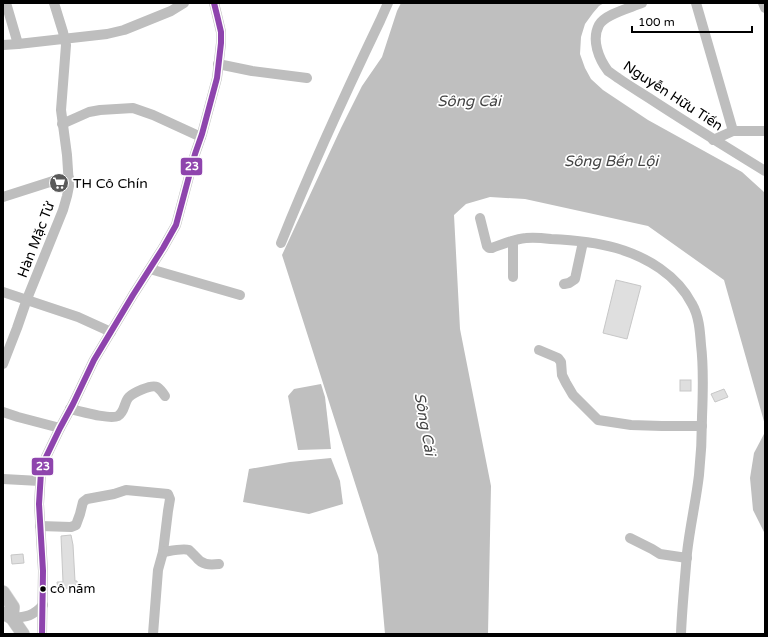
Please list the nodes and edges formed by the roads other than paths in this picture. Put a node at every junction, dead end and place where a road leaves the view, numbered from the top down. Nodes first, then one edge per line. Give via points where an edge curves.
1 (6, 3) edge
2 (54, 3) edge
3 (184, 3) edge
4 (214, 3) edge
5 (388, 3) edge
6 (642, 3) edge
7 (696, 3) edge
8 (764, 3) edge
9 (765, 8) edge
10 (65, 38) junction
11 (18, 44) junction
12 (3, 45) edge
13 (218, 64) junction
14 (307, 78) dead end
15 (62, 124) junction
16 (733, 131) junction
17 (765, 131) edge
18 (201, 137) junction
19 (713, 140) junction
20 (765, 171) edge
21 (69, 178) junction
22 (3, 197) edge
23 (480, 218) dead end
24 (514, 241) junction
25 (583, 242) junction
26 (280, 243) dead end
27 (150, 269) junction
28 (514, 277) dead end
29 (564, 284) dead end
30 (3, 292) edge
31 (240, 295) dead end
32 (27, 300) junction
33 (111, 332) junction
34 (539, 350) dead end
35 (3, 364) edge
36 (165, 396) dead end
37 (70, 409) junction
38 (3, 412) edge
39 (702, 426) junction
40 (60, 428) junction
41 (3, 479) edge
42 (40, 481) junction
43 (40, 526) junction
44 (630, 538) dead end
45 (163, 552) junction
46 (687, 558) junction
47 (219, 564) dead end
48 (3, 592) edge
49 (43, 605) junction
50 (8, 615) edge
51 (23, 634) edge
52 (42, 634) edge
53 (153, 634) edge
54 (681, 634) edge

1 - 11 street
2 - 10 street, Hàn Mặc Tử
3 - 10 street via 124,30
4 - 13 street via 221,32
5 - 26 street
6 - 19 street, Nguyễn Hữu Tiến via 603,20 596,36 596,47 602,60 609,71
7 - 16 street
8 - 9 street
10 - 11 street
10 - 15 street, Hàn Mặc Tử via 60,110
11 - 12 street
13 - 14 street
13 - 18 street
15 - 18 street via 89,112 133,108
15 - 21 street, Hàn Mặc Tử
16 - 17 street
16 - 19 street
18 - 27 street via 176,225
19 - 20 street, Nguyễn Hữu Tiến
21 - 22 street
21 - 32 street, Hàn Mặc Tử via 63,210
23 - 24 street via 489,248
24 - 25 street via 527,238
24 - 28 street
25 - 29 street via 575,279
25 - 39 street via 623,250 645,259 664,271 684,290 695,310 703,356
27 - 31 street
27 - 33 street
30 - 32 street
32 - 33 street via 78,317
32 - 35 street, Hàn Mặc Tử
33 - 37 street
34 - 39 street via 558,358 561,362 562,375 573,395 598,420 631,425
36 - 37 street via 154,386 145,388 128,398 120,415 116,416
37 - 40 street
38 - 40 street
39 - 46 street via 699,475
40 - 42 street via 43,465
41 - 42 street
42 - 43 street
43 - 45 street via 76,525 83,502 87,499 126,490 168,494 170,499
43 - 49 street
44 - 46 street via 660,554
45 - 47 street via 190,550 203,564
45 - 53 street via 158,570
46 - 54 street
48 - 50 main road via 13,607
49 - 50 street via 37,612 25,617
49 - 52 street
50 - 51 main road

